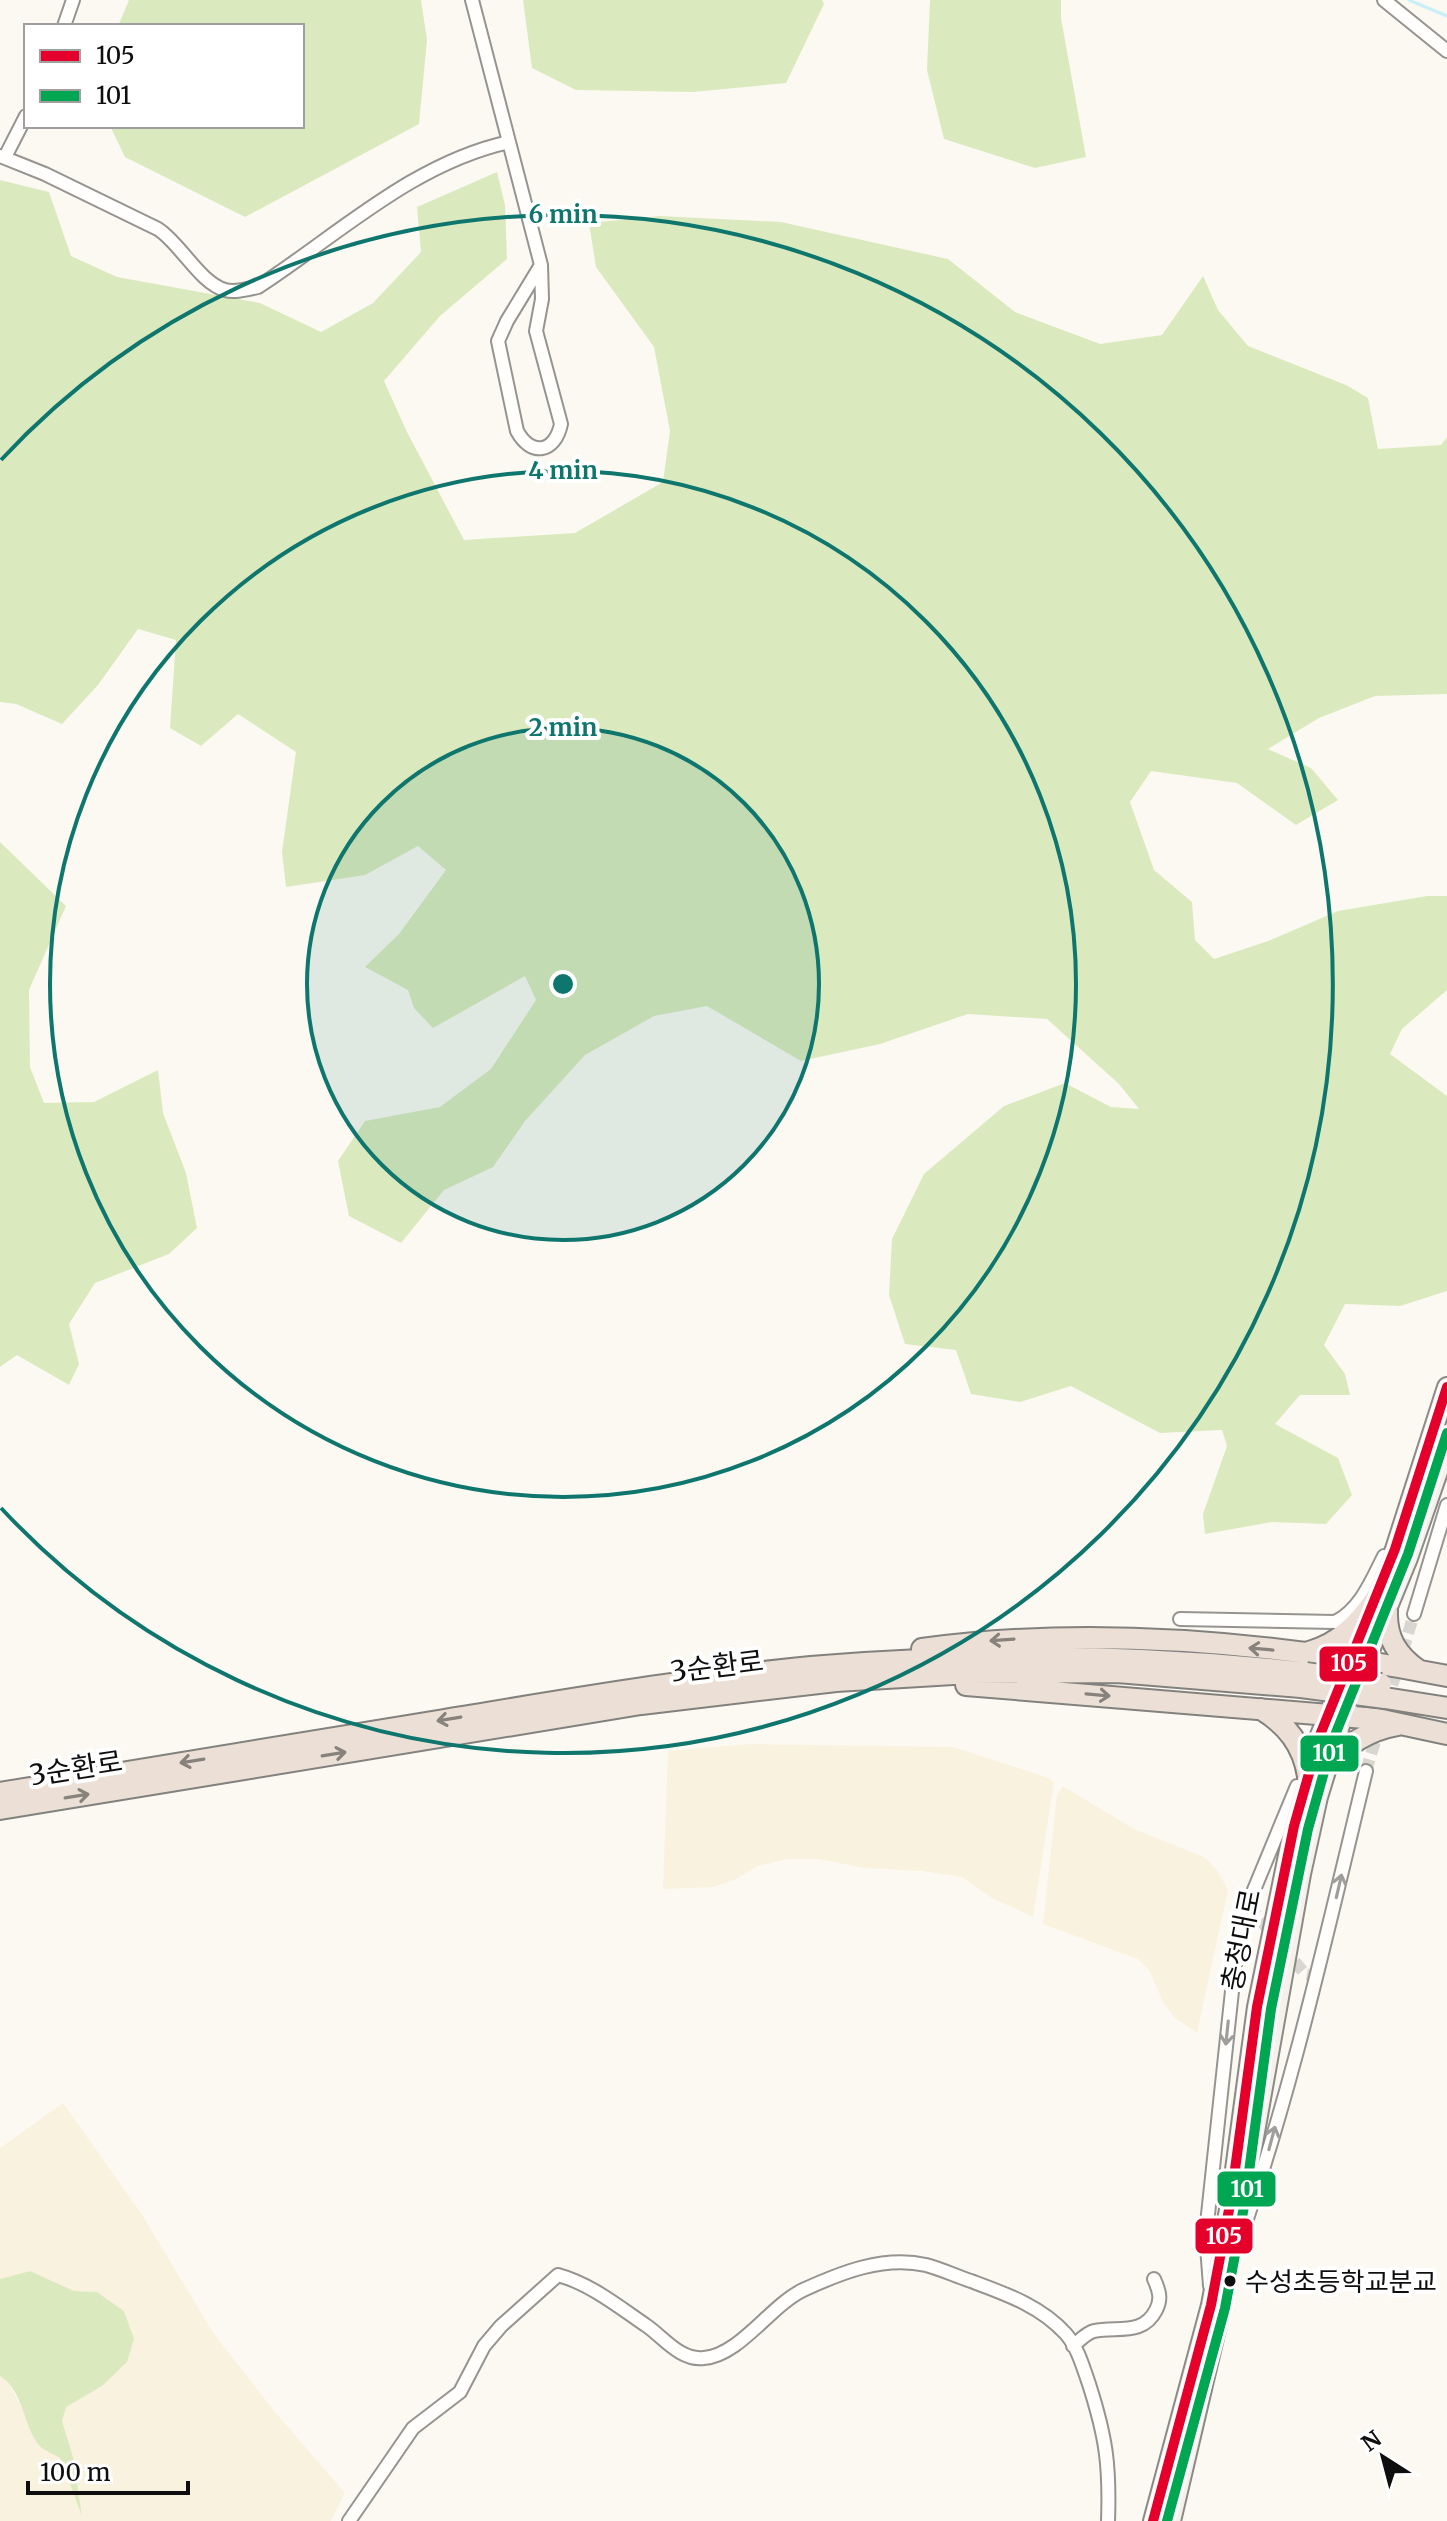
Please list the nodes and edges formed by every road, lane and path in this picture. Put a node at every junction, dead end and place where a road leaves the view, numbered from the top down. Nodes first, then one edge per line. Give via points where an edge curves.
1 (73, 0) edge
2 (472, 0) edge
3 (1384, 0) edge
4 (65, 24) edge
5 (1447, 51) edge
6 (24, 119) edge
7 (509, 142) junction
8 (3, 156) edge
9 (541, 265) junction
10 (1447, 1387) edge
11 (1447, 1446) edge
12 (1416, 1483) junction
13 (1447, 1505) edge
14 (1381, 1605) junction
15 (1414, 1614) tunnel mouth
16 (1180, 1619) dead end
17 (1329, 1656) junction
18 (1359, 1659) junction
19 (1418, 1670) junction
20 (1304, 1671) junction
21 (1447, 1676) edge
22 (1388, 1683) junction
23 (796, 1685) junction
24 (1447, 1694) edge
25 (1447, 1708) edge
26 (1261, 1709) junction
27 (1328, 1714) junction
28 (1377, 1719) junction
29 (1402, 1724) junction
30 (1447, 1734) edge
31 (1327, 1767) junction
32 (1366, 1771) tunnel mouth
33 (1308, 1776) junction
34 (0, 1793) edge
35 (0, 1809) edge
36 (1231, 2265) junction
37 (1154, 2279) dead end
38 (1211, 2305) junction
39 (1073, 2346) junction
40 (349, 2521) edge
41 (1108, 2521) edge
42 (1153, 2521) edge
43 (1171, 2521) edge

1 - 4 street
2 - 7 street
3 - 5 street
6 - 8 street
7 - 8 street via 424,174 258,287 240,290 211,282 158,229
7 - 9 street
9 - 9 street via 536,331 561,424 558,436 536,449 517,431 498,341
10 - 12 main road, 충청대로
11 - 14 main road, 충청대로
12 - 14 main road, 충청대로
12 - 16 street via 1383,1558 1348,1616 1313,1623
13 - 15 street
14 - 18 main road, 충청대로
14 - 19 highway via 1391,1640
14 - 20 highway via 1323,1648
17 - 18 highway
17 - 20 highway
17 - 27 highway
18 - 22 highway
18 - 27 main road, 충청대로
19 - 21 highway
19 - 22 highway
20 - 22 highway, 3순환로, bridge
20 - 23 highway, 3순환로 via 1178,1676 970,1673
20 -> 34 highway, 3순환로 via 1029,1658 880,1662 744,1675 516,1708
22 - 24 highway, 3순환로
22 - 25 highway, 3순환로
22 - 28 highway
23 -> 26 highway via 978,1686
35 -> 23 highway, 3순환로 via 574,1714
26 - 27 highway
26 - 33 highway via 1294,1738
27 - 28 highway
27 - 31 main road, 충청대로
27 - 33 main road, 충청대로
28 - 29 highway
29 - 30 highway
29 - 31 highway via 1364,1736
31 - 36 main road, 충청대로 via 1301,1874
36 -> 32 street via 1317,1976
33 - 38 main road, 충청대로 via 1259,1993
33 -> 38 street via 1297,1786 1239,1926 1206,2233
36 - 43 main road, 충청대로
37 - 39 street via 1159,2305 1146,2323 1091,2332
38 - 42 main road, 충청대로
39 - 40 street via 1028,2304 925,2264 895,2262 861,2267 799,2292 728,2350 701,2359 678,2352 600,2294 558,2275 484,2346 460,2392 413,2428
39 - 41 street via 1107,2449

